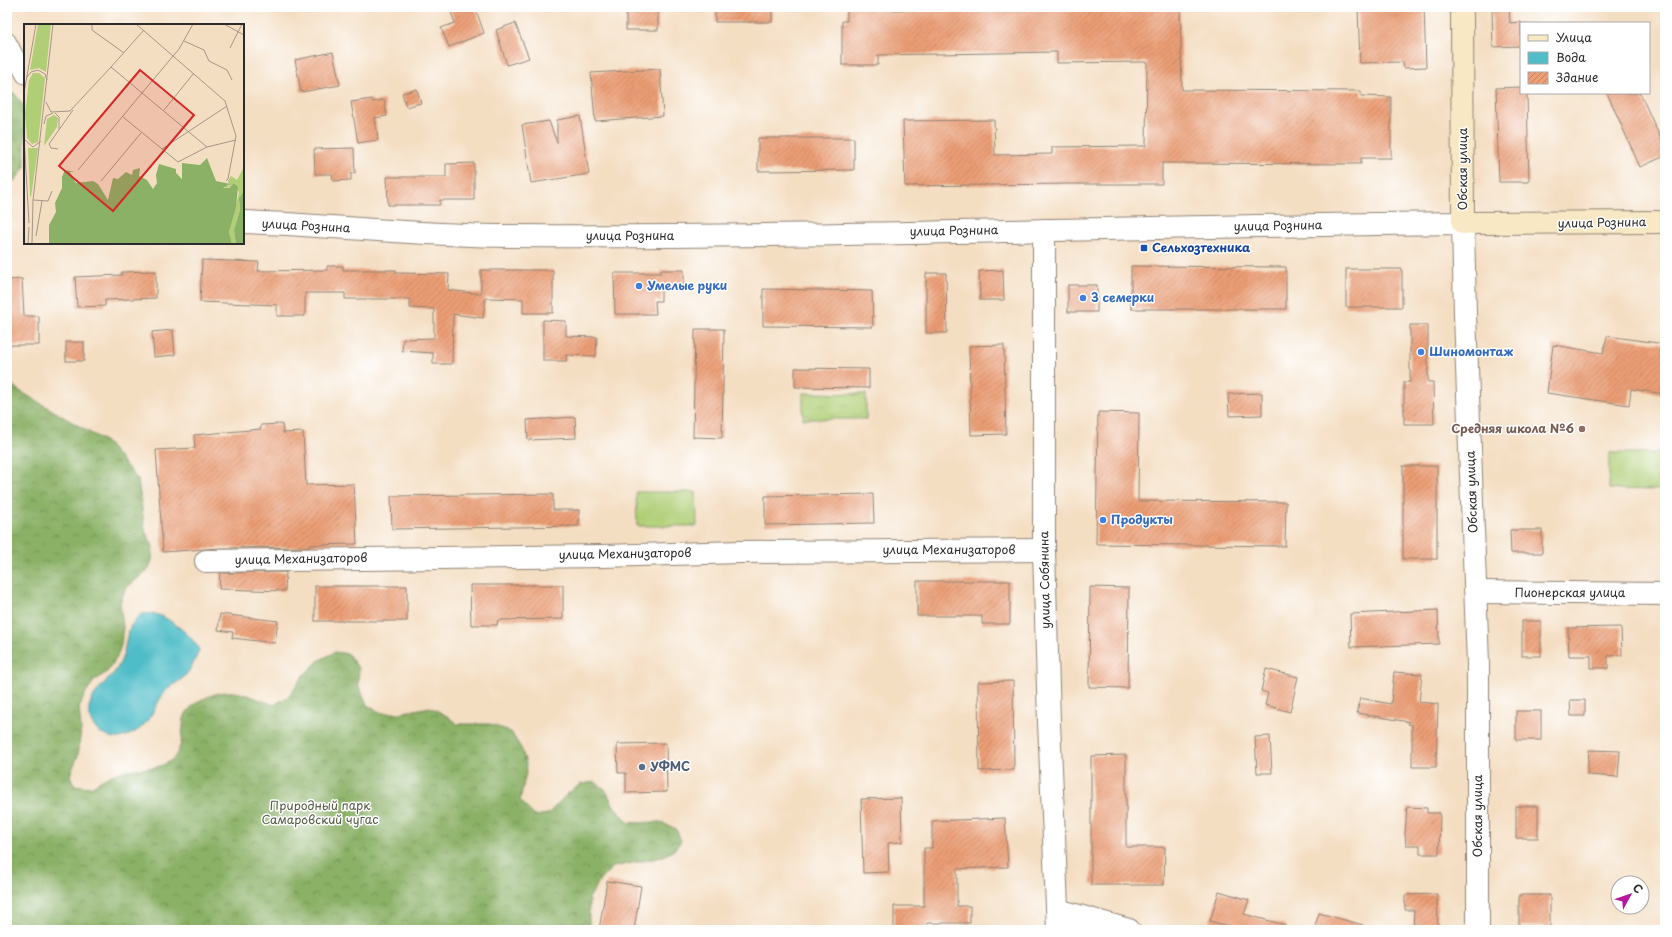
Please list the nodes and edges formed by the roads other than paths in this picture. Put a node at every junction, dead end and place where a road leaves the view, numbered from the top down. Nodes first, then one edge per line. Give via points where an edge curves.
1 (1462, 7) edge
2 (7, 41) edge
3 (24, 73) edge
4 (244, 222) edge
5 (1665, 222) edge
6 (1463, 224) junction
7 (1044, 230) junction
8 (1044, 550) junction
9 (206, 561) dead end
10 (1476, 592) junction
11 (1665, 594) edge
12 (1058, 920) edge
13 (1129, 930) edge
14 (1478, 930) edge

1 - 6 main road, Обская улица
2 - 3 street
4 - 7 street, улица Рознина via 510,236
5 - 6 main road, улица Рознина
6 - 7 street, улица Рознина
6 - 10 street, Обская улица via 1464,314
7 - 8 street, улица Собянина
8 - 9 street, улица Механизаторов
8 - 12 street, улица Собянина
10 - 11 street, Пионерская улица
10 - 14 street, Обская улица
12 - 13 street

